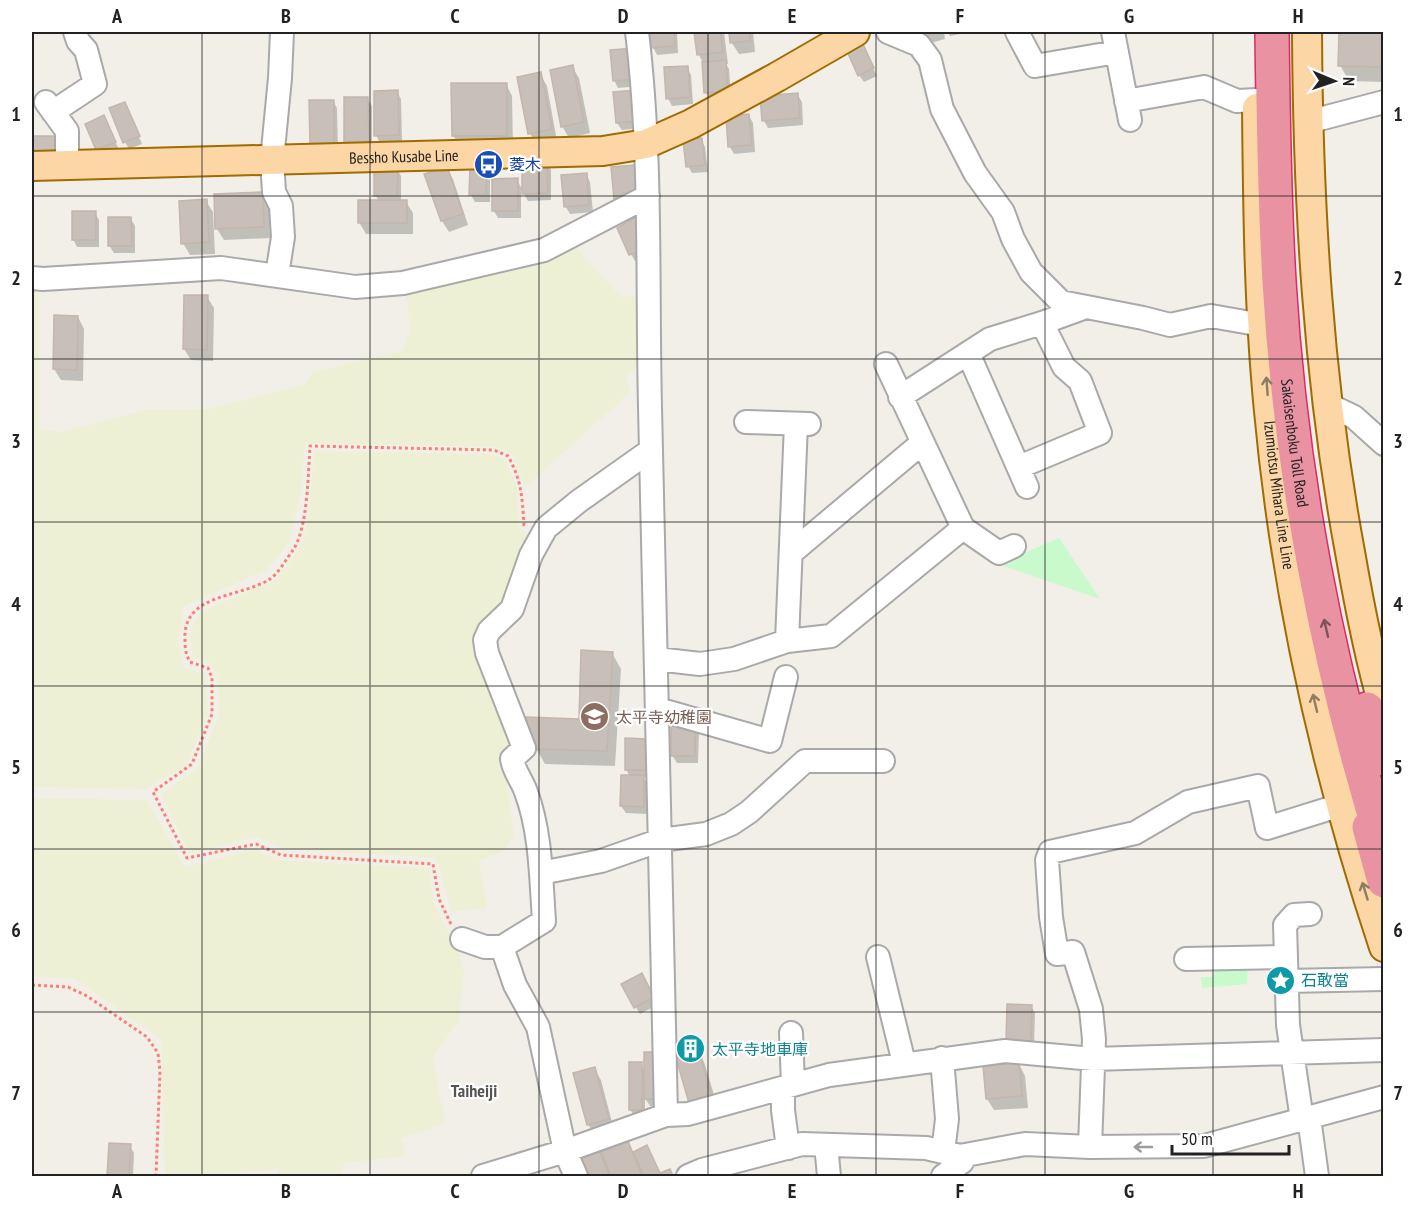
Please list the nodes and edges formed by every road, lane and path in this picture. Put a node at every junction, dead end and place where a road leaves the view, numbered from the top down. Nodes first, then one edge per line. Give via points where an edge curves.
1 (75, 32) edge
2 (282, 32) edge
3 (637, 32) edge
4 (855, 32) edge
5 (888, 32) edge
6 (1017, 32) edge
7 (1257, 32) edge
8 (1272, 32) edge
9 (1294, 32) edge
10 (1307, 32) edge
11 (1115, 42) edge
12 (1257, 100) junction
13 (1383, 102) edge
14 (1308, 122) junction
15 (646, 144) junction
16 (272, 160) junction
17 (32, 166) edge
18 (67, 166) junction
19 (648, 196) junction
20 (277, 275) junction
21 (32, 278) edge
22 (1086, 308) junction
23 (1042, 323) junction
24 (1262, 326) junction
25 (968, 353) junction
26 (886, 364) dead end
27 (900, 397) junction
28 (1327, 404) junction
29 (746, 422) dead end
30 (922, 443) junction
31 (1383, 444) edge
32 (651, 450) junction
33 (963, 528) junction
34 (541, 536) junction
35 (1014, 546) dead end
36 (791, 553) junction
37 (787, 641) junction
38 (657, 659) junction
39 (786, 677) dead end
40 (658, 709) junction
41 (1365, 710) edge
42 (1383, 759) edge
43 (883, 761) dead end
44 (1383, 769) edge
45 (1341, 805) junction
46 (661, 840) junction
47 (1383, 847) edge
48 (541, 873) junction
49 (1383, 881) edge
50 (1310, 914) dead end
51 (462, 939) joint
52 (502, 947) junction
53 (1383, 947) edge
54 (878, 957) dead end
55 (1286, 957) junction
56 (1186, 959) dead end
57 (1383, 979) edge
58 (1287, 981) junction
59 (32, 985) edge
60 (791, 1033) dead end
61 (1383, 1050) edge
62 (1291, 1054) junction
63 (942, 1059) junction
64 (1093, 1059) junction
65 (904, 1063) junction
66 (788, 1086) junction
67 (1383, 1097) edge
68 (666, 1115) junction
69 (1306, 1119) junction
70 (826, 1145) junction
71 (1090, 1147) junction
72 (788, 1148) junction
73 (565, 1151) junction
74 (958, 1162) edge
75 (156, 1176) edge
76 (483, 1176) edge
77 (576, 1176) edge
78 (688, 1176) edge
79 (830, 1176) edge
80 (943, 1176) edge
81 (1317, 1176) edge

1 - 18 street via 86,51 95,84 50,107 67,131
2 - 16 street
3 - 15 street
4 - 15 main road, Bessho Kusabe Line via 729,103
5 - 22 street via 920,45 930,60 942,109 975,173 1003,212 1031,272 1061,302
6 - 11 street via 1035,66
7 - 12 main road, Izumiotsu Mihara Line Line
41 -> 8 highway, Sakaisenboku Toll Road via 1323,617 1304,502 1278,271
9 - 41 highway, Sakaisenboku Toll Road via 1301,286 1325,501
10 - 14 main road
11 - 12 street via 1128,110 1204,87 1237,101
12 - 24 main road, Izumiotsu Mihara Line Line
13 - 14 street
14 - 28 main road via 1315,273
15 - 16 main road, Bessho Kusabe Line via 603,151
15 - 19 street
16 - 18 main road, Bessho Kusabe Line
16 - 20 street via 283,237
17 - 18 main road, Bessho Kusabe Line
19 - 20 street via 544,250 403,283 355,287
19 - 32 street
20 - 21 street via 221,268
22 - 23 street
22 - 24 street via 1170,325 1211,316
23 - 25 street via 990,339
23 - 25 street via 1064,368 1080,381 1100,433 1023,477
45 -> 24 main road, Izumiotsu Mihara Line Line via 1295,606 1269,412
25 - 27 street
26 - 27 street
27 - 30 street
28 - 31 street via 1354,417
28 - 41 main road via 1354,574
29 - 36 street via 803,424
30 - 33 street
30 - 36 street
32 - 34 street via 579,501
32 - 38 street
33 - 35 street via 999,554
33 - 37 street via 831,636
34 - 48 street via 512,609 485,640 524,748 512,759 535,827
34 - 51 path via 524,525 521,487 515,469 508,456 494,450 310,446 304,516 295,547 271,578 200,606 189,617 184,632 190,663 208,668 212,678 212,714 192,764 153,792 187,858 256,844 280,855 433,864 439,899 448,921
36 - 37 street
37 - 38 street via 734,659 700,664
38 - 40 street
39 - 40 street via 770,741
40 - 46 street
41 - 42 highway
41 - 44 highway, Sakaisenboku Toll Road
41 - 47 highway, Sakaisenboku Toll Road
41 - 49 highway via 1361,795
43 - 46 street via 805,761 731,824 706,834
53 -> 45 main road, Izumiotsu Mihara Line Line
45 - 64 street via 1267,828 1258,786 1188,802 1135,833 1050,852 1047,860 1058,954 1073,952 1091,1009
46 - 48 street via 601,861
46 - 68 street
48 - 52 street via 544,921
50 - 55 street via 1294,915 1286,925
51 - 52 street
52 - 73 street via 515,985 538,1027
54 - 65 street
55 - 56 street
55 - 58 street
57 - 58 street
58 - 62 street
59 - 75 path via 68,987 147,1036 158,1053 160,1071
60 - 66 street
61 - 62 street
62 - 64 street
62 - 69 street
63 - 64 street via 1005,1051
63 - 65 street
63 - 74 street via 947,1119
64 - 71 street
65 - 66 street
66 - 68 street via 688,1114
66 - 72 street via 783,1110
67 - 69 street
68 - 73 street
69 -> 71 street via 1204,1146
69 - 81 street
70 - 72 street
70 - 74 street via 926,1148
70 - 79 street
71 - 74 street via 1025,1143
72 - 78 street
73 - 76 street
73 - 77 street
74 - 80 street

